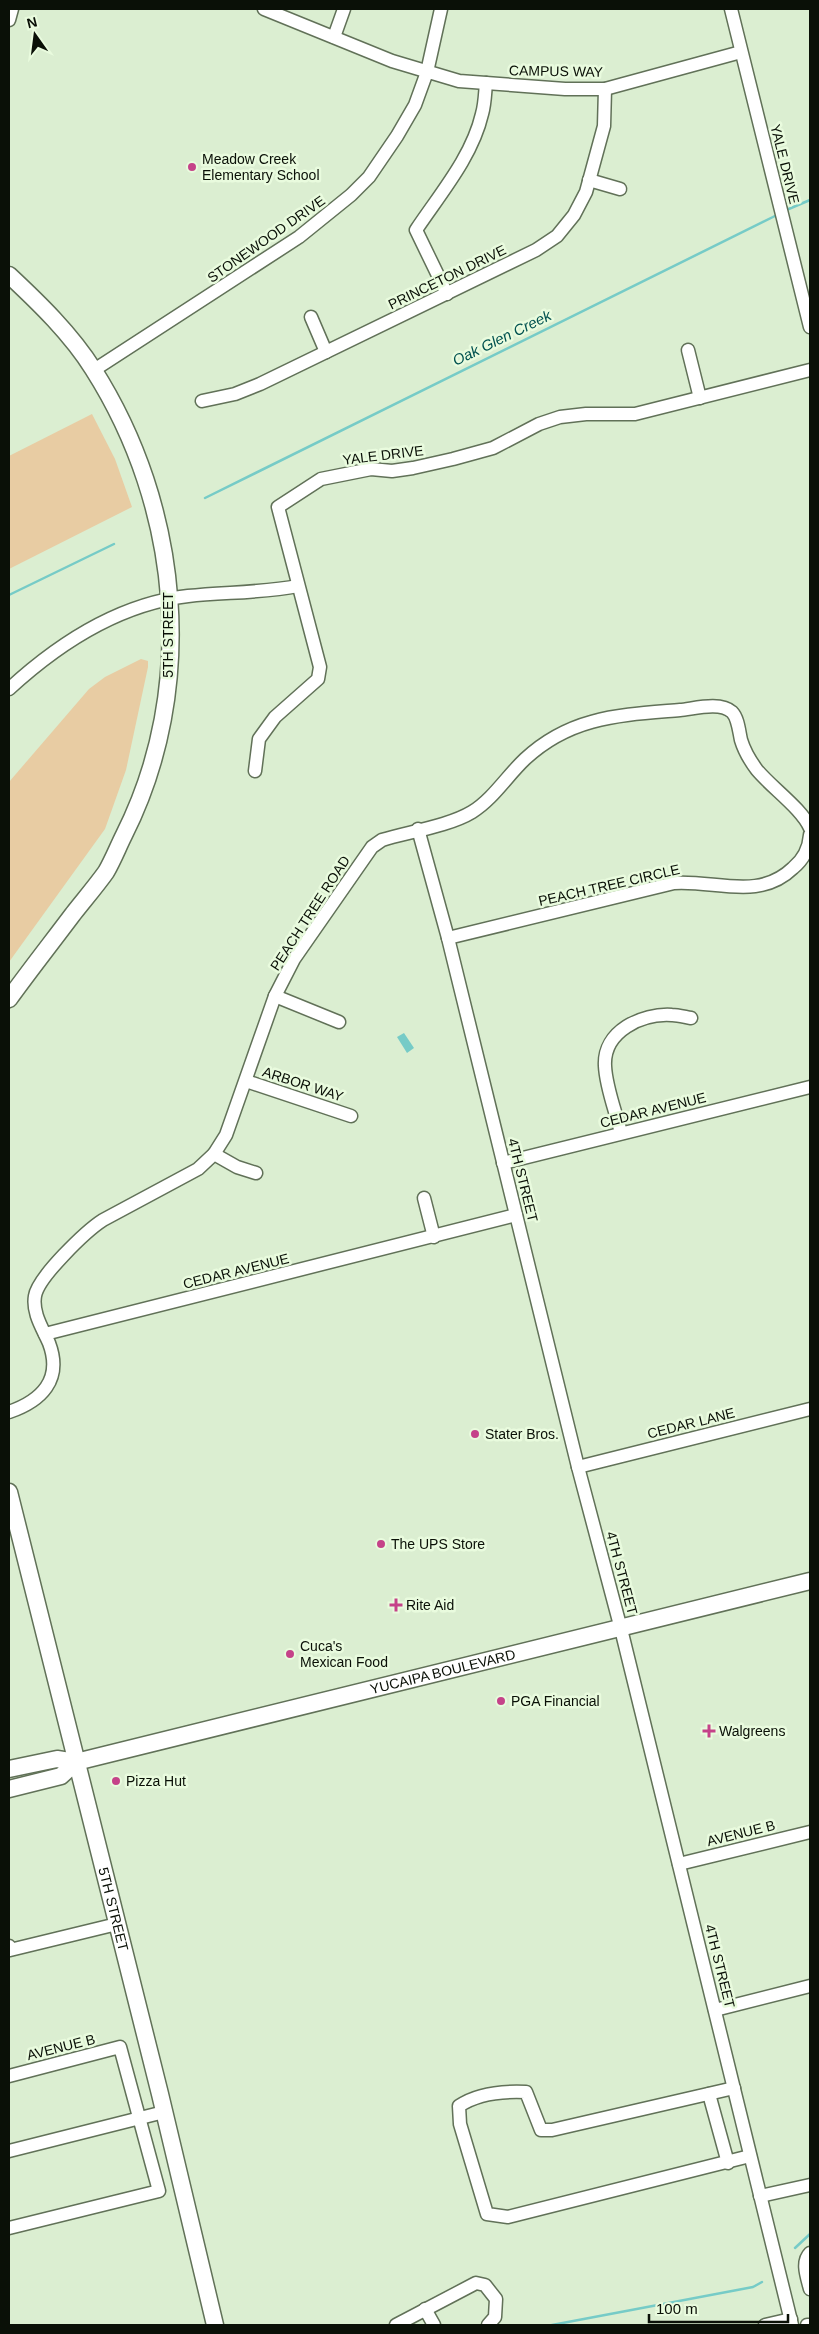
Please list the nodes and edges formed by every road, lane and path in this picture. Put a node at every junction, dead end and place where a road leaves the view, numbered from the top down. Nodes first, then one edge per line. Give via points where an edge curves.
1 (12, 9) edge
2 (264, 9) edge
3 (344, 9) edge
4 (441, 9) edge
5 (731, 9) edge
6 (9, 20) edge
7 (334, 37) junction
8 (741, 52) junction
9 (427, 72) junction
10 (486, 84) junction
11 (604, 88) junction
12 (589, 180) junction
13 (620, 189) dead end
14 (9, 275) edge
15 (447, 294) junction
16 (312, 317) dead end
17 (810, 327) edge
18 (688, 350) dead end
19 (326, 352) junction
20 (94, 370) junction
21 (810, 370) edge
22 (700, 398) junction
23 (202, 401) dead end
24 (298, 586) junction
25 (170, 599) junction
26 (9, 689) edge
27 (255, 771) dead end
28 (810, 828) edge
29 (418, 829) junction
30 (810, 835) edge
31 (448, 938) junction
32 (275, 996) junction
33 (9, 999) edge
34 (691, 1018) dead end
35 (339, 1022) dead end
36 (246, 1081) junction
37 (810, 1087) edge
38 (351, 1116) dead end
39 (621, 1133) junction
40 (214, 1154) junction
41 (503, 1163) junction
42 (256, 1173) dead end
43 (424, 1198) dead end
44 (516, 1215) junction
45 (434, 1237) junction
46 (45, 1334) junction
47 (810, 1409) edge
48 (9, 1412) edge
49 (578, 1467) junction
50 (9, 1492) edge
51 (810, 1581) edge
52 (621, 1629) junction
53 (76, 1762) junction
54 (9, 1769) edge
55 (9, 1789) edge
56 (810, 1832) edge
57 (679, 1864) junction
58 (117, 1924) junction
59 (9, 1946) edge
60 (810, 1986) edge
61 (715, 2010) junction
62 (9, 2076) edge
63 (734, 2088) junction
64 (709, 2094) junction
65 (164, 2112) junction
66 (140, 2117) junction
67 (9, 2151) edge
68 (750, 2156) junction
69 (728, 2163) junction
70 (810, 2185) edge
71 (760, 2196) junction
72 (9, 2228) edge
73 (810, 2253) edge
74 (810, 2289) edge
75 (425, 2309) junction
76 (791, 2322) edge
77 (215, 2325) edge
78 (396, 2325) edge
79 (434, 2325) edge
80 (488, 2325) edge
81 (765, 2325) edge

1 - 6 street
2 - 7 street, CAMPUS WAY
3 - 7 street
4 - 9 street, STONEWOOD DRIVE
5 - 8 street, YALE DRIVE
7 - 9 street, CAMPUS WAY
8 - 11 street, CAMPUS WAY
8 - 17 street, YALE DRIVE
9 - 10 street, CAMPUS WAY
9 - 20 street, STONEWOOD DRIVE via 415,105 397,136 368,178 351,195 272,256
10 - 11 street, CAMPUS WAY
10 - 15 street via 483,113 476,136 416,230
11 - 12 street, PRINCETON DRIVE via 604,126
12 - 13 street
12 - 15 street, PRINCETON DRIVE via 574,215 557,236 536,250
14 - 20 main road, 5TH STREET via 39,303
15 - 19 street, PRINCETON DRIVE
16 - 19 street
18 - 22 street
19 - 23 street, PRINCETON DRIVE via 235,394
20 - 25 main road, 5TH STREET via 124,426 142,471 160,532
21 - 22 street, YALE DRIVE
22 - 24 street, YALE DRIVE via 634,414 560,417 493,448 453,459 392,471 371,469 321,480 278,507
24 - 25 street
24 - 27 street, YALE DRIVE via 320,667 318,679 275,717 259,739
25 - 26 street via 134,608 65,643
25 - 33 main road, 5TH STREET via 168,684 151,773 106,871
28 - 29 street via 803,815 756,768 731,711 717,707 617,716 580,725 537,750 472,812 455,820
29 - 31 street, 4TH STREET
29 - 32 street, PEACH TREE ROAD via 382,840 372,847 294,959
30 - 31 street, PEACH TREE CIRCLE via 805,855 796,866 764,886 734,888 674,883
31 - 41 street, 4TH STREET
32 - 35 street
32 - 36 street, PEACH TREE ROAD
34 - 39 street via 672,1014 649,1018 625,1027 612,1038 605,1065
36 - 38 street, ARBOR WAY
36 - 40 street, PEACH TREE ROAD via 226,1135
37 - 39 street, CEDAR AVENUE
39 - 41 street, CEDAR AVENUE
40 - 42 street
40 - 46 street, PEACH TREE ROAD via 198,1169 103,1220 44,1277 35,1296 35,1305
41 - 44 street, 4TH STREET
43 - 45 street
44 - 45 street, CEDAR AVENUE
44 - 49 street, 4TH STREET
45 - 46 street, CEDAR AVENUE
46 - 48 street, PEACH TREE ROAD via 53,1366 49,1383 36,1400
47 - 49 street, CEDAR LANE
49 - 52 street, 4TH STREET
50 - 53 main road, 5TH STREET
51 - 52 main road, YUCAIPA BOULEVARD
52 - 53 main road, YUCAIPA BOULEVARD
52 - 57 street, 4TH STREET
53 - 54 main road, YUCAIPA BOULEVARD via 57,1758
53 - 55 main road, YUCAIPA BOULEVARD via 61,1776
53 - 58 main road, 5TH STREET
56 - 57 street, AVENUE B
57 - 61 street, 4TH STREET
58 - 59 street via 10,1950
58 - 65 main road, 5TH STREET
60 - 61 street
61 - 63 street, 4TH STREET
62 - 66 street, AVENUE B via 120,2047
63 - 64 street
63 - 68 street, 4TH STREET
64 - 69 street
64 - 69 street via 542,2130 526,2092 507,2091 468,2100 459,2106 460,2124 487,2214 499,2217
65 - 66 street
65 - 77 main road, 5TH STREET
66 - 67 street
66 - 72 street via 159,2191
68 - 69 street
68 - 71 street, 4TH STREET
70 - 71 street
71 - 76 street, 4TH STREET
73 - 74 street via 805,2267
75 - 78 street
75 - 79 street
75 - 80 street via 480,2283 490,2289 496,2299 495,2317
76 - 81 street

